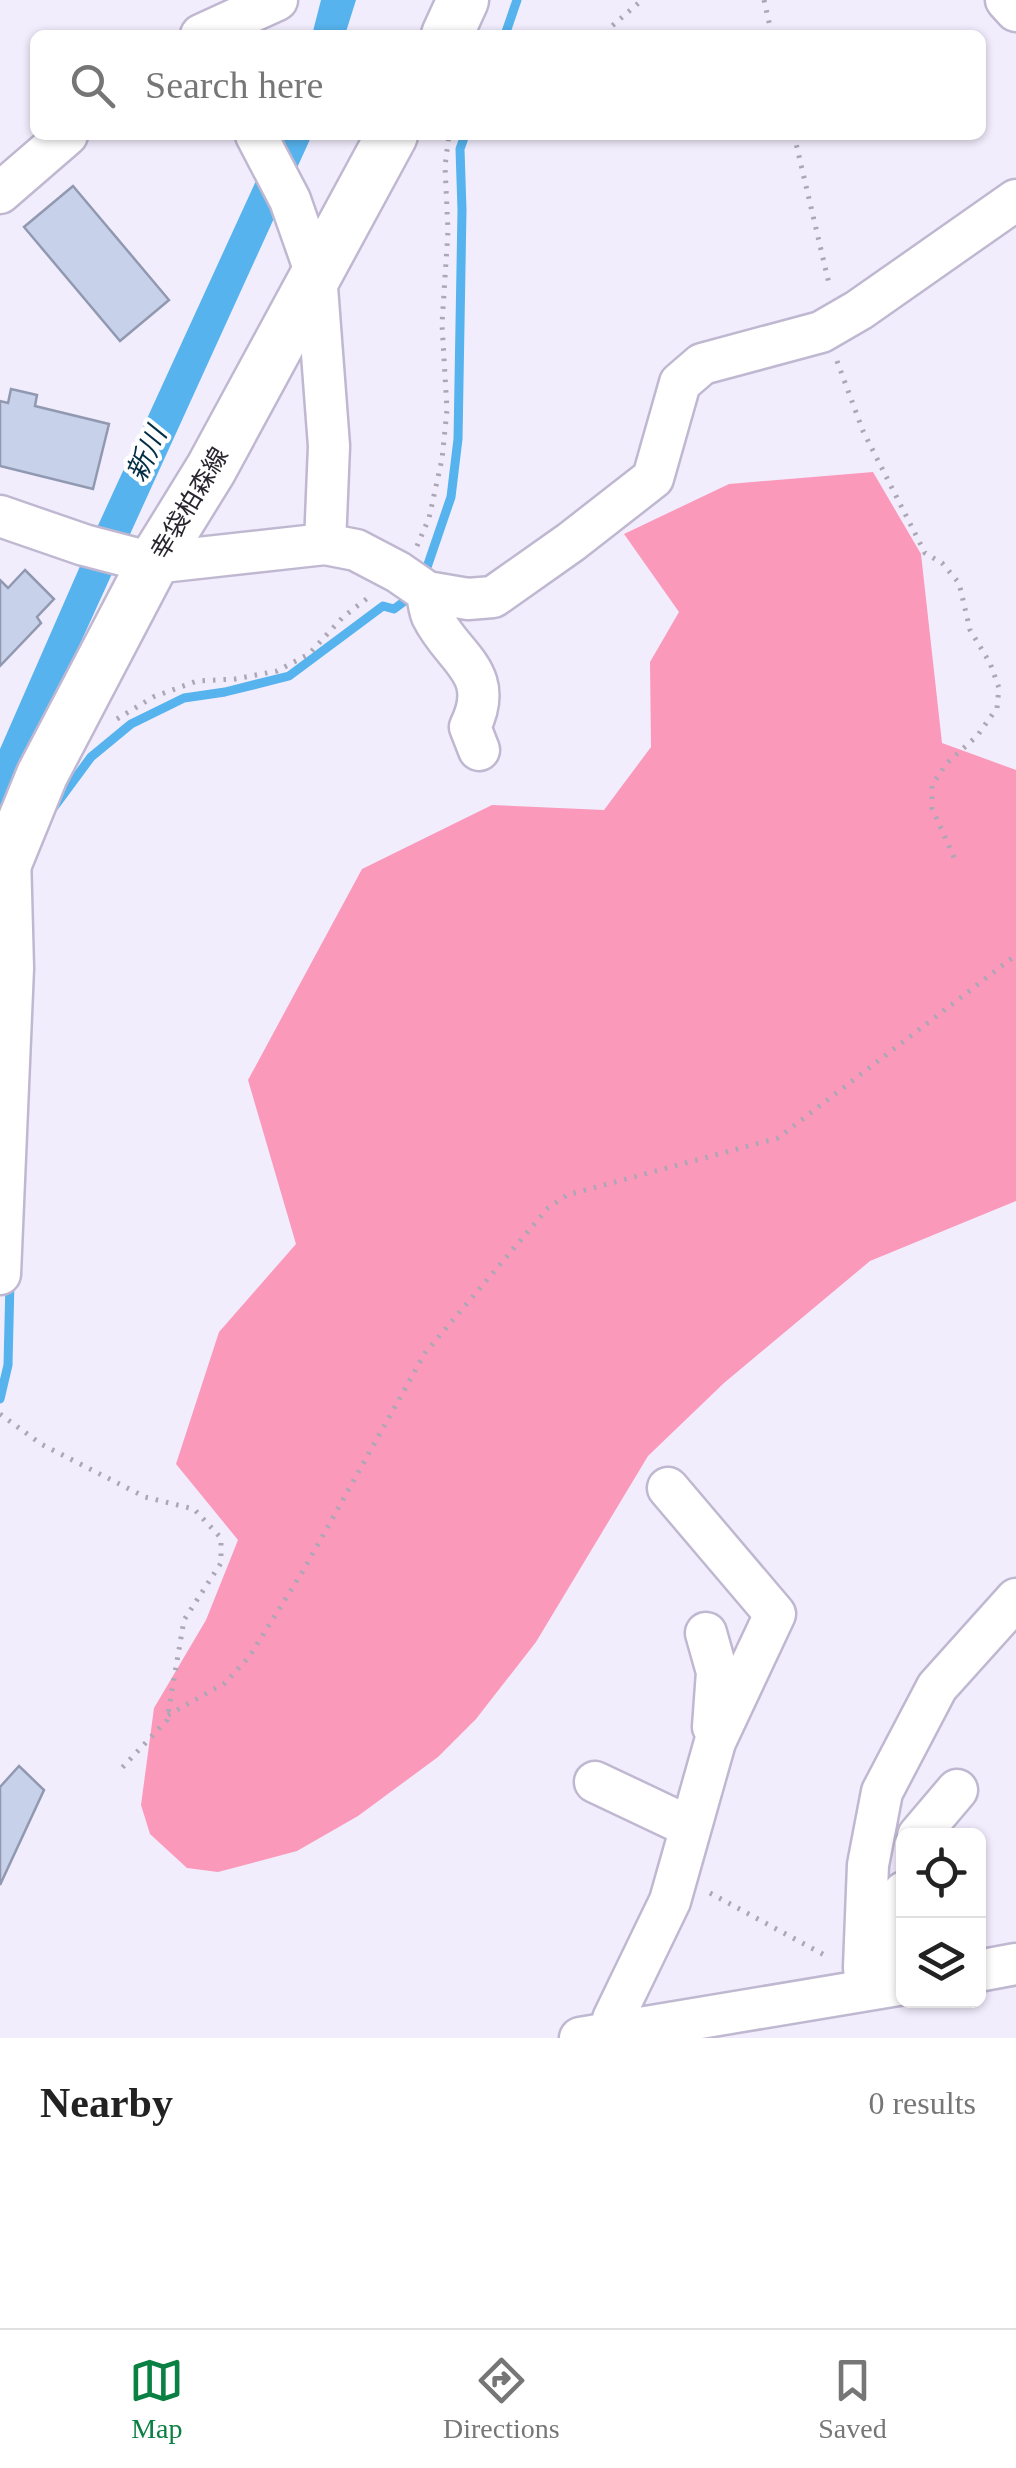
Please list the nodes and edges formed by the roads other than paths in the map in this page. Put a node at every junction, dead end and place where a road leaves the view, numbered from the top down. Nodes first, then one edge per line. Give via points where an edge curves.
1 (276, 0) edge
2 (463, 0) edge
3 (1006, 0) edge
4 (1016, 10) edge
5 (212, 30) edge
6 (449, 30) edge
7 (61, 140) edge
8 (389, 140) edge
9 (260, 142) edge
10 (0, 193) edge
11 (1016, 200) edge
12 (316, 274) junction
13 (0, 516) edge
14 (325, 544) junction
15 (141, 560) junction
16 (426, 592) junction
17 (479, 750) dead end
18 (5, 866) edge
19 (0, 1274) edge
20 (668, 1488) dead end
21 (1016, 1599) edge
22 (706, 1633) dead end
23 (715, 1742) junction
24 (595, 1782) dead end
25 (958, 1790) dead end
26 (690, 1827) junction
27 (925, 1828) edge
28 (897, 1918) edge
29 (1016, 1964) edge
30 (986, 1970) edge
31 (882, 1982) edge
32 (596, 2036) edge

1 - 5 street
2 - 6 main road
3 - 4 street
7 - 10 street
8 - 12 main road, 幸袋柏森線
9 - 12 street
11 - 16 street via 830,327 702,364 680,383 653,478 493,597
12 - 14 street via 329,446
12 - 15 main road, 幸袋柏森線 via 211,468
13 - 15 street
14 - 15 street
14 - 16 street via 356,550
15 - 18 main road, 幸袋柏森線
16 - 17 street via 432,615 480,685 470,727
18 - 19 street via 12,968
20 - 23 street via 775,1614
21 - 31 street via 937,1687 882,1792 868,1865
22 - 23 street via 717,1672
23 - 26 street
24 - 26 street
25 - 27 street
26 - 32 street via 670,1900 613,2018
28 - 31 street
29 - 30 street
31 - 32 street

